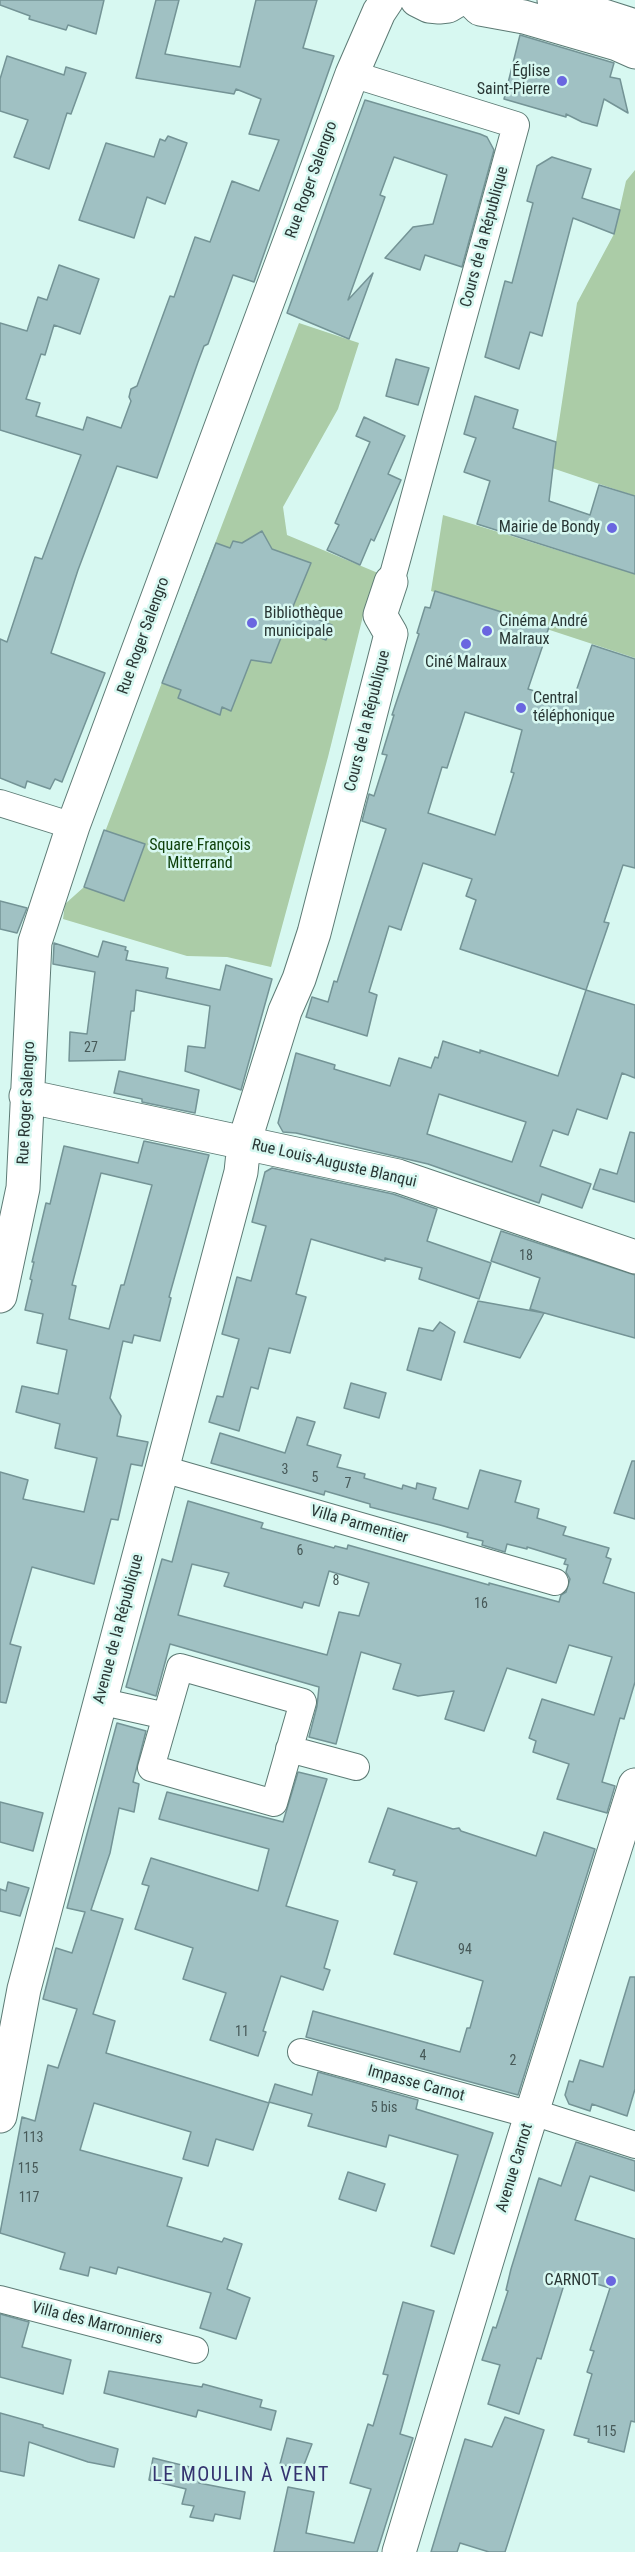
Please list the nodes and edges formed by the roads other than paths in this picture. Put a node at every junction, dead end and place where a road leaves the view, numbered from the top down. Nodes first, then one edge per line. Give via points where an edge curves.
1 (387, 0) edge
2 (417, 0) edge
3 (458, 0) edge
4 (471, 0) edge
5 (554, 0) edge
6 (635, 26) edge
7 (635, 52) edge
8 (352, 74) junction
9 (391, 582) joint
10 (0, 803) edge
11 (73, 826) junction
12 (26, 1096) junction
13 (244, 1143) junction
14 (635, 1257) edge
15 (0, 1296) edge
16 (163, 1469) junction
17 (555, 1582) dead end
18 (99, 1701) junction
19 (166, 1716) junction
20 (289, 1749) junction
21 (356, 1767) dead end
22 (635, 1785) edge
23 (301, 2052) dead end
24 (531, 2115) junction
25 (0, 2116) edge
26 (635, 2145) edge
27 (0, 2299) edge
28 (195, 2349) dead end
29 (399, 2552) edge

1 - 8 street, Rue Roger Salengro
2 - 3 street via 438,7
4 - 7 street via 480,9 524,17
5 - 6 street
8 - 9 street, Cours de la République via 516,125
8 - 11 street, Rue Roger Salengro
9 - 13 street, Cours de la République via 380,615 391,634 317,921
10 - 11 street
11 - 12 street, Rue Roger Salengro via 35,942
12 - 13 street, Rue Louis-Auguste Blanqui
12 - 15 street, Rue Roger Salengro via 23,1188
13 - 14 street, Rue Louis-Auguste Blanqui via 398,1176
13 - 16 street, Avenue de la République via 241,1172
16 - 17 street, Villa Parmentier
16 - 18 street, Avenue de la République
18 - 19 street
18 - 25 street, Avenue de la République via 24,1989
19 - 20 street via 180,1667 303,1702
19 - 20 street via 151,1768 274,1803
20 - 21 street
22 - 24 street, Avenue Carnot
23 - 24 street, Impasse Carnot
24 - 26 street, Impasse Carnot
24 - 29 street, Avenue Carnot
27 - 28 street, Villa des Marronniers

